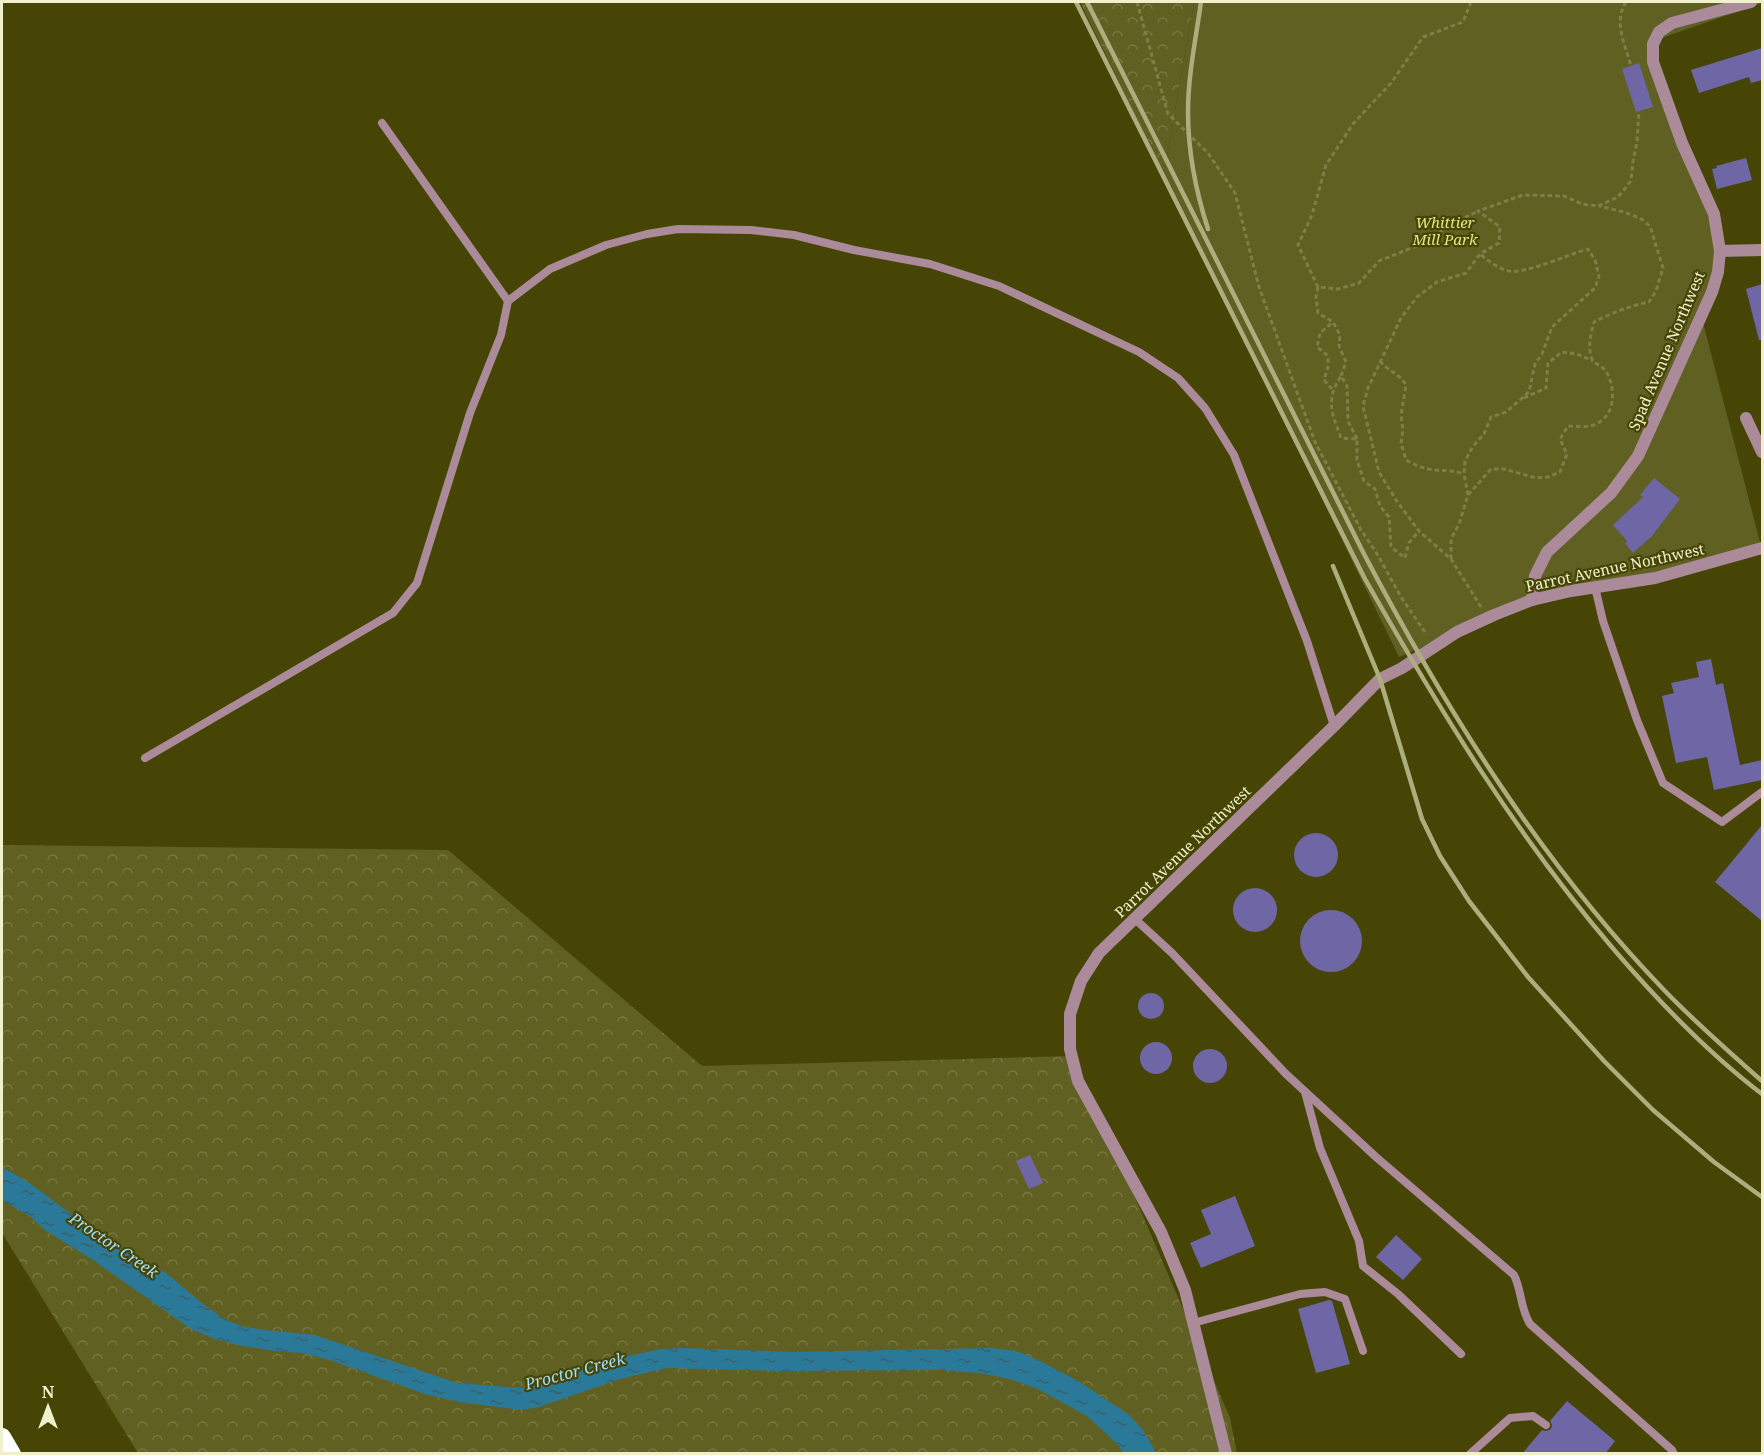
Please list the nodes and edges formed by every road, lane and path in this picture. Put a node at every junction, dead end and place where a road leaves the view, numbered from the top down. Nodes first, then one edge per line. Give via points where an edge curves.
1 (1137, 2) edge
2 (1471, 2) edge
3 (1626, 2) edge
4 (1751, 2) edge
5 (1631, 66) dead end
6 (1639, 111) dead end
7 (382, 123) dead end
8 (1598, 206) junction
9 (1478, 211) junction
10 (1762, 250) edge
11 (1720, 251) junction
12 (1480, 254) junction
13 (1318, 287) junction
14 (508, 301) junction
15 (1333, 322) junction
16 (1593, 361) junction
17 (1380, 362) junction
18 (1341, 376) junction
19 (1332, 389) junction
20 (1518, 401) junction
21 (1746, 418) dead end
22 (1357, 439) junction
23 (1762, 452) edge
24 (1464, 474) junction
25 (1468, 495) junction
26 (1419, 531) junction
27 (1762, 548) edge
28 (1451, 559) junction
29 (1595, 587) junction
30 (1532, 600) junction
31 (1488, 617) junction
32 (1435, 646) junction
33 (1334, 726) junction
34 (146, 758) dead end
35 (1762, 792) edge
36 (1135, 919) junction
37 (1304, 1091) junction
38 (1193, 1323) junction
39 (1363, 1351) dead end
40 (1461, 1354) dead end
41 (1546, 1425) dead end
42 (2, 1437) edge
43 (12, 1454) edge
44 (1226, 1454) edge
45 (1470, 1454) edge
46 (1674, 1454) edge

1 - 32 path via 1168,114 1208,153 1235,193 1259,287 1315,442 1361,530
2 - 13 path via 1463,22 1423,37 1391,83 1353,124 1326,165 1312,215 1298,245
3 - 5 path via 1619,24
4 - 11 street, Spad Avenue Northwest via 1672,23 1659,32 1652,49 1682,143 1714,214
6 - 8 path via 1631,181 1618,197
7 - 14 lane
8 - 9 path via 1564,196 1523,195
8 - 16 path via 1640,218 1650,226 1663,268 1649,302 1594,322 1590,348
9 - 12 path via 1500,227 1499,243
9 - 13 path via 1419,245 1379,261 1359,283 1338,289
10 - 11 street
11 - 30 street, Spad Avenue Northwest via 1712,292 1638,456 1611,493 1547,552 1535,576
12 - 17 path via 1466,273 1437,282 1417,297 1401,318
12 - 20 path via 1510,271 1542,266 1588,249 1595,260 1599,276 1595,288 1552,327 1535,364 1529,392
13 - 15 path via 1318,313
14 - 33 lane via 550,269 606,245 678,229 751,230 930,264 999,286 1139,352 1178,378 1205,408 1234,455 1307,640
14 - 34 lane via 501,335 470,413 417,583 393,613
15 - 18 path via 1346,362
15 - 19 path via 1320,333 1317,347 1328,356 1324,380
16 - 20 path via 1562,352 1548,363 1546,388
16 - 25 path via 1605,370 1611,387 1613,398 1608,415 1596,424 1568,426 1560,440 1567,454 1560,472 1536,478 1491,470
17 - 24 path via 1406,385 1401,443 1406,460 1419,467
17 - 26 path via 1363,406 1370,437 1379,472
18 - 19 path
18 - 22 path via 1347,386 1348,421
19 - 22 path via 1331,408 1341,438
20 - 24 path via 1506,412 1491,417 1465,461
21 - 23 street
22 - 26 path via 1357,460 1364,481 1374,489 1389,518 1391,548 1405,558 1409,543
24 - 25 path
25 - 28 path via 1452,539
26 - 28 path
27 - 29 street, Parrot Avenue Northwest via 1655,578
28 - 31 path
29 - 30 street, Parrot Avenue Northwest
29 - 35 lane via 1636,720 1662,783 1722,822
30 - 31 street, Parrot Avenue Northwest
31 - 32 street, Parrot Avenue Northwest
32 - 33 street, Parrot Avenue Northwest via 1380,679
33 - 36 street, Parrot Avenue Northwest
36 - 37 lane
36 - 38 street, Parrot Avenue Northwest via 1099,953 1081,981 1070,1014 1070,1049 1078,1081 1161,1232 1185,1290
37 - 40 lane via 1320,1148 1359,1241 1363,1266
37 - 46 lane via 1514,1275 1530,1324
38 - 39 lane via 1300,1294 1326,1292 1345,1299
38 - 44 street, Parrot Avenue Northwest
41 - 45 lane via 1533,1416 1510,1418
42 - 43 highway

